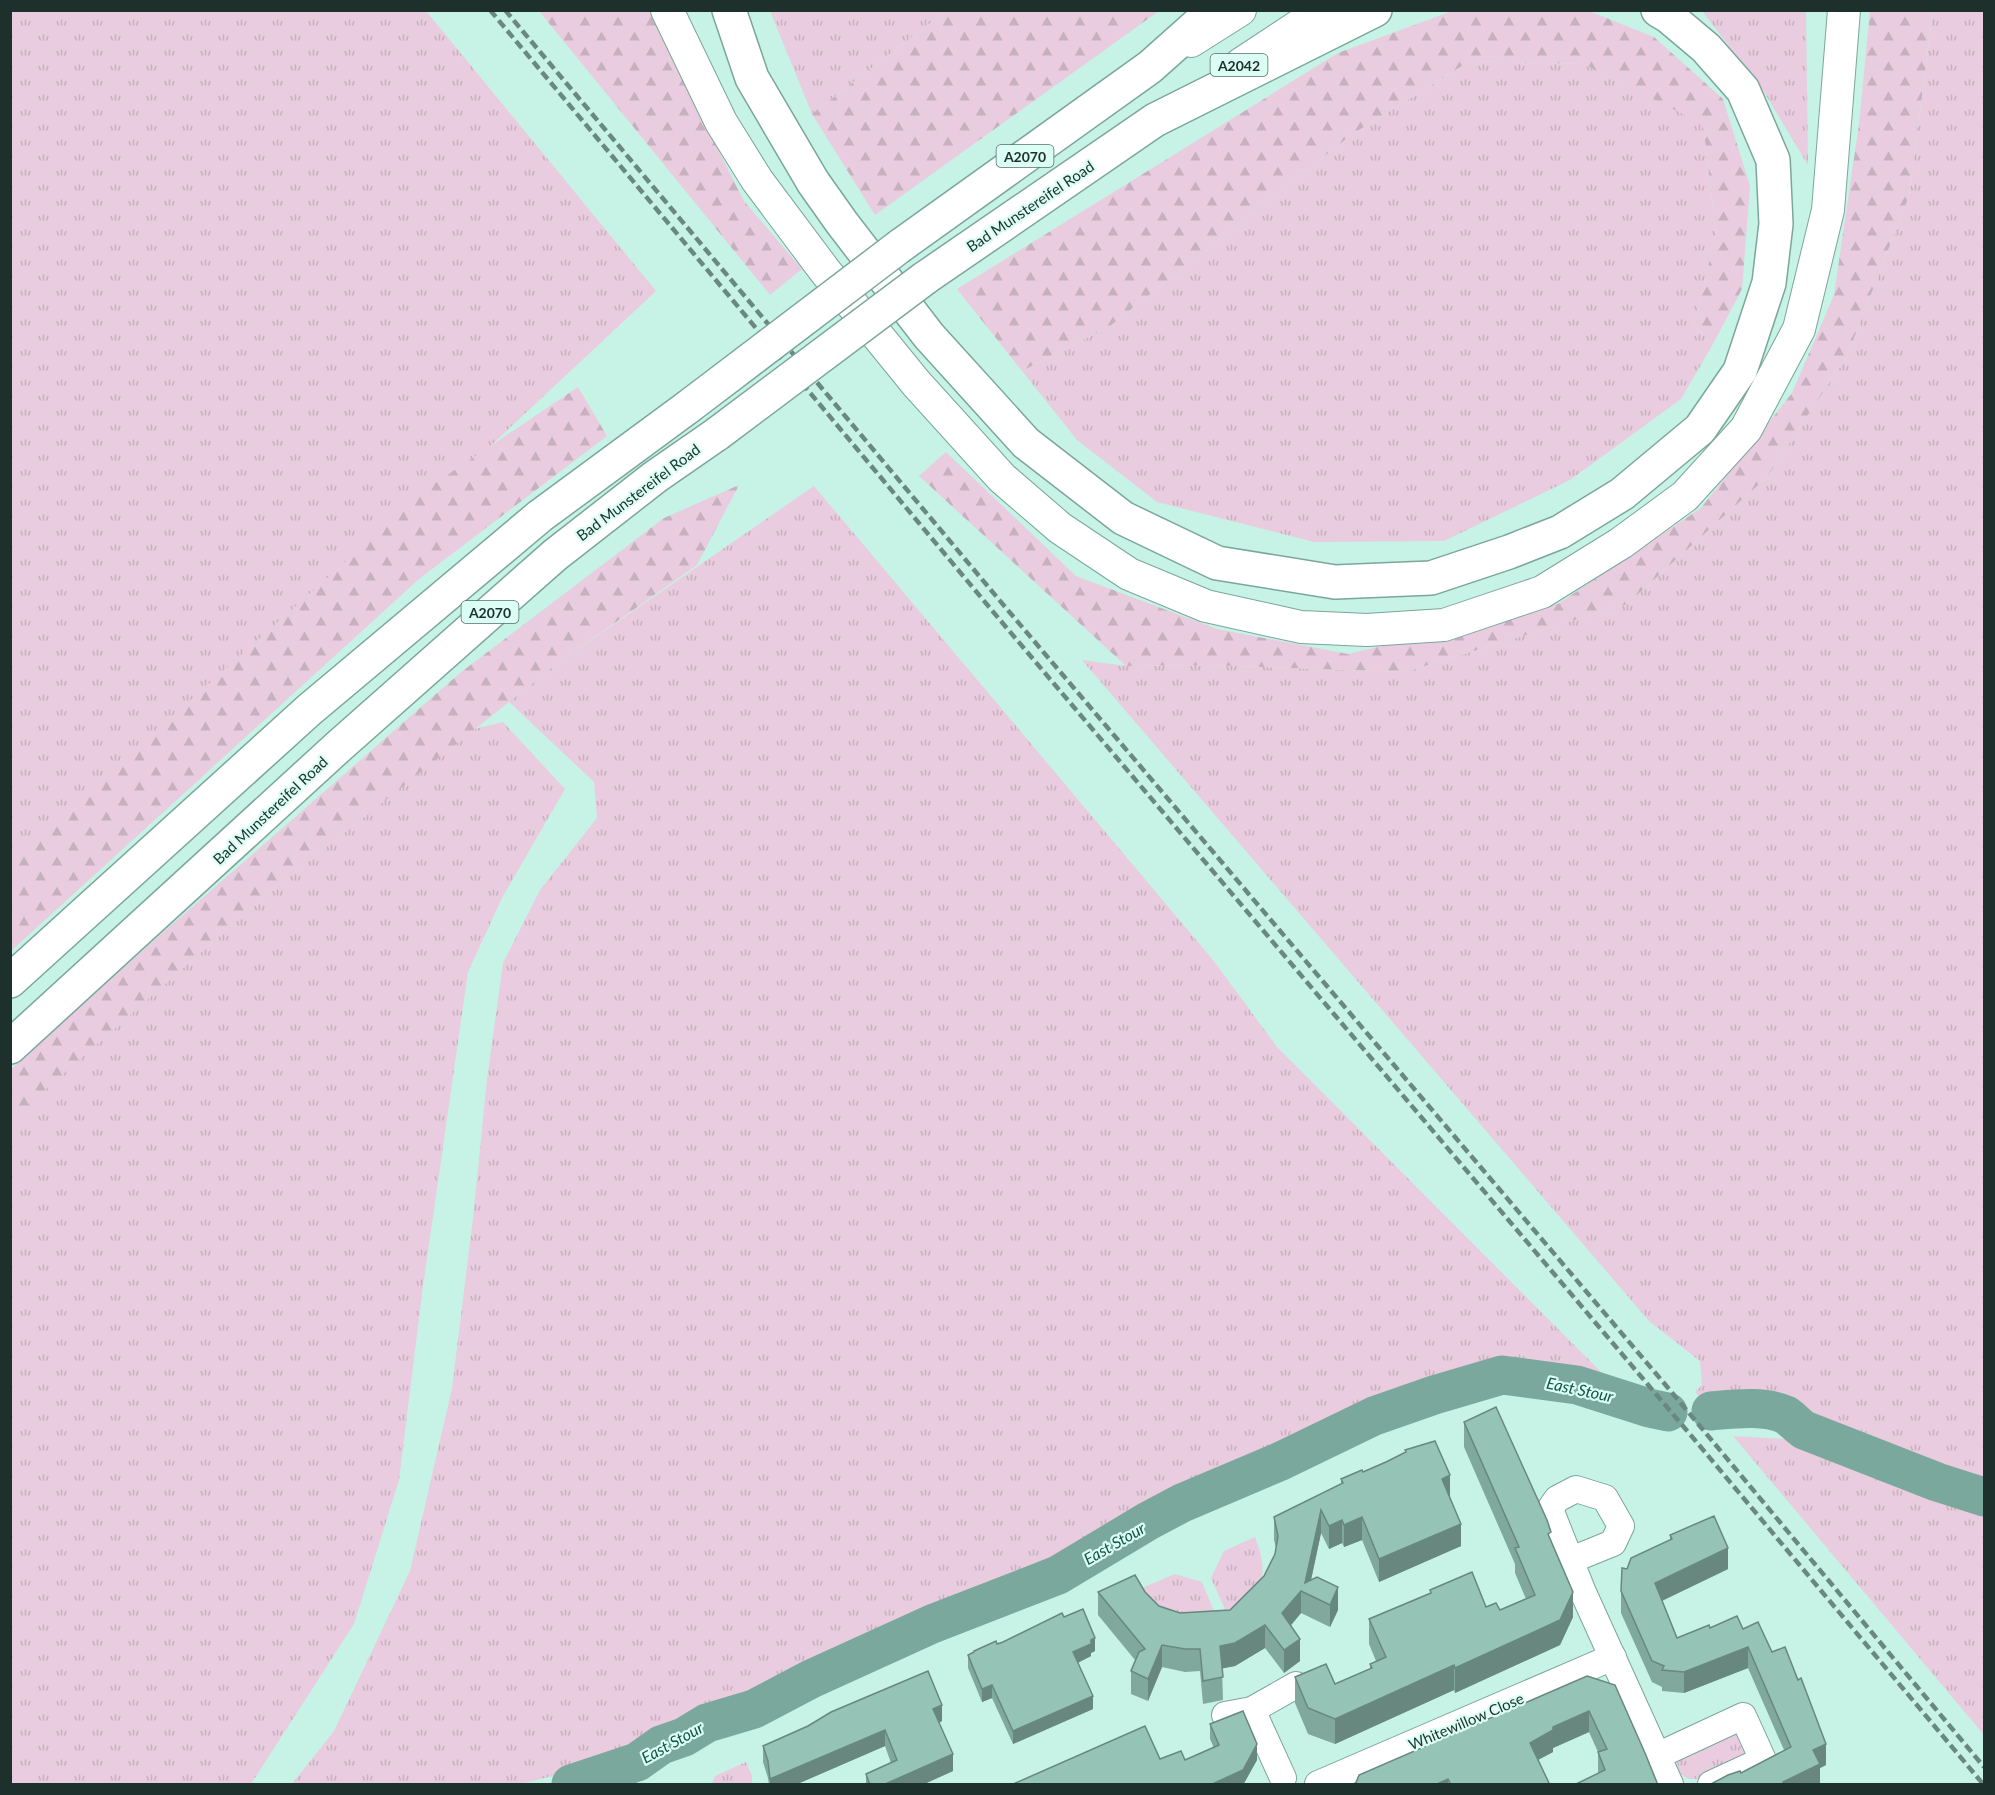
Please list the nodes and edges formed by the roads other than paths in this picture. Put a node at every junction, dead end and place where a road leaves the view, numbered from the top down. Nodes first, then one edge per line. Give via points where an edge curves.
1 (667, 10) edge
2 (729, 10) edge
3 (1214, 10) edge
4 (1240, 10) edge
5 (1323, 10) edge
6 (1376, 10) edge
7 (1658, 10) edge
8 (1844, 10) edge
9 (1150, 67) junction
10 (1155, 120) junction
11 (10, 981) edge
12 (10, 1047) edge
13 (1571, 1560) dead end
14 (1613, 1657) junction
15 (1296, 1685) edge
16 (1252, 1710) junction
17 (1225, 1715) edge
18 (1657, 1756) junction
19 (1288, 1782) edge
20 (1318, 1785) edge
21 (1670, 1785) edge
22 (1711, 1785) edge

1 - 8 main road via 721,122 757,180 909,375 1002,478 1060,528 1129,574 1206,606 1300,627 1367,630 1444,625 1542,592 1621,543 1685,496 1746,429 1799,329 1828,210
2 - 7 highway via 752,78 813,182 929,336 1026,443 1123,518 1217,563 1335,582 1431,578 1560,532 1622,494 1700,429 1740,370 1769,283 1776,224 1773,160 1743,90 1706,48
3 - 9 highway
4 - 9 main road, A2042
5 - 10 main road, Bad Munstereifel Road / A2042
6 - 10 highway
9 - 11 highway, A2070, bridge via 900,246 540,516 309,710
10 - 12 highway, Bad Munstereifel Road / A2070, bridge via 925,278 555,555
13 - 14 street
14 - 18 street
14 - 20 street, Whitewillow Close
15 - 16 street
16 - 17 street
16 - 19 street
18 - 21 street
18 - 22 street via 1743,1716 1763,1760

